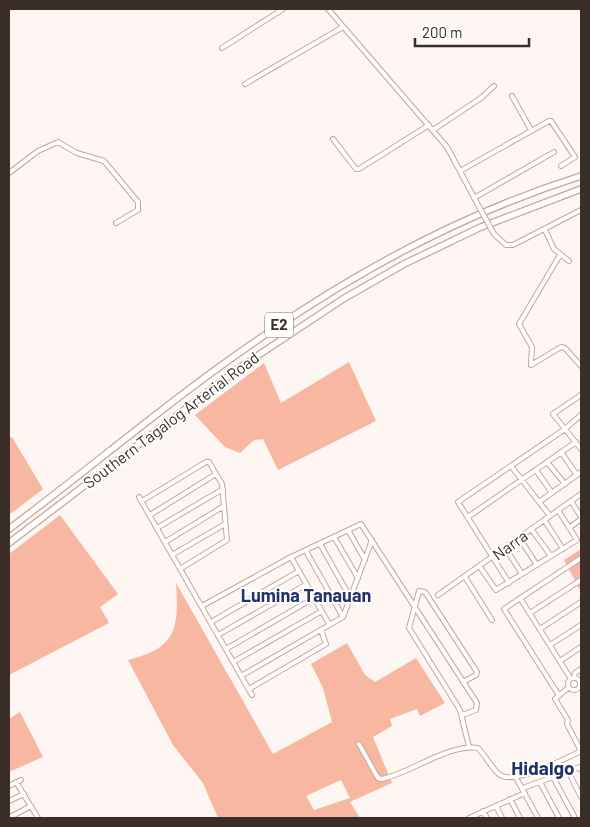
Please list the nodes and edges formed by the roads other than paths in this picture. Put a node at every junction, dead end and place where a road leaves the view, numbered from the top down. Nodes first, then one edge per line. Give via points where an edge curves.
1 (283, 9) edge
2 (328, 9) edge
3 (343, 27) junction
4 (222, 48) dead end
5 (245, 84) dead end
6 (494, 86) dead end
7 (512, 96) dead end
8 (429, 126) junction
9 (433, 130) junction
10 (531, 130) junction
11 (333, 139) dead end
12 (554, 152) dead end
13 (561, 166) dead end
14 (460, 171) junction
15 (9, 173) edge
16 (581, 176) edge
17 (581, 188) edge
18 (476, 200) junction
19 (581, 210) edge
20 (116, 223) dead end
21 (545, 230) junction
22 (560, 255) junction
23 (569, 261) dead end
24 (581, 366) edge
25 (581, 395) edge
26 (580, 417) edge
27 (565, 429) junction
28 (576, 442) junction
29 (581, 449) edge
30 (561, 452) junction
31 (547, 462) junction
32 (511, 466) junction
33 (536, 470) junction
34 (216, 474) junction
35 (579, 474) edge
36 (521, 479) junction
37 (565, 484) junction
38 (223, 489) junction
39 (552, 493) junction
40 (581, 494) edge
41 (572, 501) junction
42 (539, 502) junction
43 (224, 506) junction
44 (558, 510) junction
45 (150, 515) junction
46 (550, 516) junction
47 (468, 517) junction
48 (581, 518) edge
49 (545, 521) junction
50 (226, 524) junction
51 (157, 528) junction
52 (569, 528) junction
53 (9, 529) edge
54 (348, 530) junction
55 (532, 530) junction
56 (334, 537) junction
57 (520, 539) junction
58 (372, 540) junction
59 (165, 542) junction
60 (9, 543) edge
61 (320, 544) junction
62 (506, 549) junction
63 (563, 549) junction
64 (306, 551) junction
65 (172, 555) junction
66 (551, 556) junction
67 (291, 557) junction
68 (494, 557) junction
69 (581, 558) edge
70 (365, 560) junction
71 (537, 565) junction
72 (480, 567) junction
73 (180, 568) junction
74 (299, 571) junction
75 (522, 574) junction
76 (466, 577) junction
77 (358, 578) junction
78 (581, 580) edge
79 (509, 583) junction
80 (306, 584) junction
81 (438, 595) dead end
82 (350, 597) junction
83 (314, 598) junction
84 (520, 598) junction
85 (581, 602) edge
86 (414, 604) junction
87 (202, 606) junction
88 (322, 611) junction
89 (530, 614) junction
90 (343, 617) junction
91 (492, 620) dead end
92 (210, 622) junction
93 (329, 624) junction
94 (581, 625) edge
95 (540, 629) junction
96 (320, 630) junction
97 (218, 636) junction
98 (550, 645) junction
99 (581, 647) edge
100 (226, 649) junction
101 (560, 661) junction
102 (234, 662) junction
103 (581, 669) edge
104 (242, 676) junction
105 (572, 678) junction
106 (464, 682) junction
107 (569, 687) junction
108 (581, 687) edge
109 (249, 689) junction
110 (558, 694) junction
111 (252, 695) dead end
112 (462, 714) junction
113 (359, 744) dead end
114 (469, 747) junction
115 (581, 751) edge
116 (581, 770) edge
117 (568, 771) junction
118 (515, 776) junction
119 (552, 777) junction
120 (21, 780) dead end
121 (16, 782) junction
122 (540, 782) junction
123 (9, 786) edge
124 (524, 790) junction
125 (24, 794) junction
126 (581, 797) edge
127 (510, 799) junction
128 (9, 801) edge
129 (31, 806) junction
130 (496, 806) junction
131 (484, 812) junction
132 (10, 817) edge
133 (38, 818) edge
134 (470, 818) edge
135 (487, 818) edge
136 (502, 818) edge
137 (520, 818) edge
138 (538, 818) edge
139 (559, 818) edge
140 (574, 818) edge

1 - 4 street
2 - 3 street
3 - 5 street
3 - 8 street
6 - 9 street
7 - 10 street
8 - 9 street
8 - 11 street via 359,169
9 - 14 street
10 - 13 street via 551,121 575,157
10 - 14 street
12 - 18 street
14 - 18 street
15 - 20 street via 54,143 104,160 138,202 138,210
16 - 53 highway, Southern Tagalog Arterial Road / E2 via 478,215 330,292 213,372
17 - 60 highway, Southern Tagalog Arterial Road / E2 via 481,227 404,264 335,304 242,366
18 - 21 street, bridge via 494,234 506,245 513,245
19 - 21 street
21 - 22 street via 554,250
22 - 23 street
22 - 24 street via 519,324 532,347 532,364 565,348
25 - 27 street via 553,414
26 - 27 street
27 - 28 street
27 - 32 street
28 - 29 street
28 - 30 street
30 - 31 street
30 - 35 street
31 - 33 street
31 - 37 street
32 - 36 street
32 - 47 street via 458,502
33 - 36 street
33 - 39 street
34 - 38 street
34 - 45 street
34 - 45 street via 206,462 140,499
35 - 37 street
36 - 42 street
36 - 47 street
37 - 39 street
38 - 43 street
38 - 51 street
39 - 42 street
40 - 41 street, Narra
41 - 44 street, Narra
41 - 48 street
42 - 46 street
43 - 50 street
43 - 59 street
44 - 46 street, Narra
44 - 52 street
45 - 51 street
46 - 49 street, Narra
47 - 68 street
48 - 52 street
49 - 55 street, Narra
49 - 63 street
50 - 65 street
50 - 73 street via 227,540
51 - 59 street
52 - 63 street via 578,540
54 - 56 street
54 - 58 street via 361,524
54 - 70 street
55 - 57 street, Narra
55 - 66 street
56 - 61 street
56 - 77 street
57 - 62 street, Narra
57 - 71 street
58 - 70 street
58 - 86 street
59 - 65 street
61 - 64 street
61 - 82 street
62 - 68 street, Narra
62 - 75 street
63 - 66 street
64 - 67 street
64 - 90 street
65 - 73 street
66 - 71 street
67 - 74 street
67 - 87 street
68 - 72 street, Narra
68 - 79 street
69 - 84 street
70 - 77 street
71 - 75 street
72 - 76 street, Narra
72 - 79 street via 496,590
73 - 87 street
74 - 80 street
74 - 92 street
75 - 79 street
76 - 81 street, Narra
76 - 91 street
77 - 82 street
78 - 89 street
80 - 83 street
80 - 97 street
82 - 90 street
83 - 88 street
83 - 100 street
84 - 89 street
84 - 110 street via 504,611
85 - 95 street
86 - 106 street
86 - 106 street via 419,592 425,592 476,672
86 - 112 street via 409,628
87 - 92 street
88 - 93 street
88 - 102 street
89 - 95 street
90 - 93 street
92 - 97 street
93 - 96 street
94 - 98 street
95 - 98 street
96 - 104 street
96 - 109 street via 326,644
97 - 100 street
98 - 101 street
99 - 101 street
100 - 102 street
101 - 105 street
102 - 104 street
103 - 105 street
104 - 109 street
105 - 107 street
105 - 108 street via 580,682
106 - 112 street via 477,707
107 - 108 street via 574,691
107 - 110 street
109 - 111 street
110 - 115 street via 555,699
112 - 114 street
113 - 114 street via 381,779
114 - 118 street via 478,748 499,774
115 - 118 street via 547,767
116 - 117 street via 580,767
117 - 119 street
117 - 126 street
118 - 124 street
119 - 122 street
119 - 140 street
120 - 121 street
121 - 123 street
121 - 125 street
122 - 124 street
122 - 139 street
124 - 127 street
124 - 138 street
125 - 128 street
125 - 129 street
127 - 130 street
127 - 137 street
129 - 132 street
129 - 133 street
130 - 131 street
130 - 136 street
131 - 134 street
131 - 135 street

